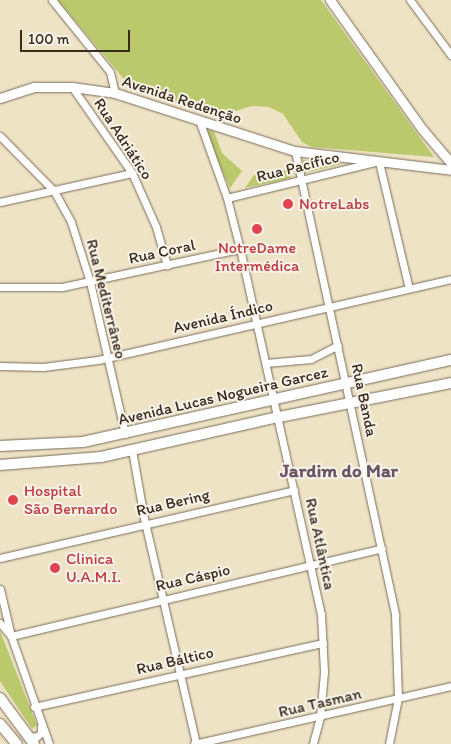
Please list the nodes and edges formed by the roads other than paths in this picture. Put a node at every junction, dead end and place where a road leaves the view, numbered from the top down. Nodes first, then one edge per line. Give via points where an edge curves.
1 (52, 0) edge
2 (330, 0) edge
3 (410, 0) edge
4 (451, 55) edge
5 (72, 87) junction
6 (115, 93) junction
7 (0, 98) edge
8 (199, 120) junction
9 (0, 136) edge
10 (295, 151) junction
11 (377, 162) junction
12 (451, 163) edge
13 (451, 170) edge
14 (132, 173) junction
15 (300, 182) junction
16 (54, 191) junction
17 (227, 198) junction
18 (0, 202) edge
19 (240, 249) junction
20 (166, 265) junction
21 (451, 279) edge
22 (90, 282) junction
23 (0, 288) edge
24 (409, 289) junction
25 (328, 308) junction
26 (257, 324) junction
27 (338, 345) junction
28 (107, 358) junction
29 (451, 360) edge
30 (266, 364) junction
31 (0, 366) edge
32 (451, 383) edge
33 (346, 384) junction
34 (275, 400) junction
35 (350, 404) junction
36 (279, 417) junction
37 (125, 434) junction
38 (0, 446) edge
39 (132, 450) junction
40 (0, 465) edge
41 (294, 490) junction
42 (145, 524) junction
43 (382, 548) junction
44 (0, 558) edge
45 (310, 564) junction
46 (0, 589) edge
47 (162, 599) junction
48 (8, 617) junction
49 (0, 623) edge
50 (11, 636) junction
51 (323, 643) junction
52 (181, 674) junction
53 (451, 686) edge
54 (0, 698) edge
55 (398, 698) junction
56 (34, 707) junction
57 (320, 717) junction
58 (0, 724) edge
59 (41, 725) junction
60 (26, 735) junction
61 (17, 744) edge
62 (34, 744) edge
63 (49, 744) edge
64 (195, 744) edge
65 (313, 744) edge
66 (389, 744) edge

1 - 6 street via 110,72
2 - 12 street via 422,129
3 - 4 street
5 - 6 street, Avenida Redenção
5 - 7 street, Avenida Redenção via 34,87
5 - 14 street, Rua Adriático
6 - 8 street, Avenida Redenção
8 - 10 street, Avenida Redenção
8 - 17 street, Rua Atlântica
9 - 16 street, Rua Mediterrâneo
10 - 11 street, Avenida Redenção
10 - 15 street, Rua Banda
11 - 13 street, Avenida Redenção
11 - 15 street, Rua Pacífico
11 - 24 street
14 - 16 street
14 - 20 street, Rua Adriático via 156,227
15 - 17 street, Rua Pacífico
15 - 25 street, Rua Banda
16 - 18 street
16 - 22 street, Rua Mediterrâneo via 70,222
17 - 19 street, Rua Atlântica
19 - 20 street, Rua Coral
19 - 26 street, Rua Atlântica
20 - 22 street, Rua Coral
21 - 24 street, Avenida Índico
22 - 23 street, Rua Coral via 28,290
22 - 28 street, Rua Mediterrâneo
24 - 25 street, Avenida Índico
25 - 26 street, Avenida Índico
25 - 27 street, Rua Banda
26 - 28 street, Avenida Índico
26 - 30 street, Rua Atlântica
27 - 30 street via 310,359
27 - 33 street, Rua Banda
28 - 31 street, Avenida Índico via 43,368
28 - 37 street, Rua Mediterrâneo
29 - 33 main road, Avenida Lucas Nogueira Garcez
30 - 34 street, Rua Atlântica
32 - 35 main road, Avenida Lucas Nogueira Garcez
33 - 34 main road, Avenida Lucas Nogueira Garcez
33 - 35 street, Rua Banda
34 - 36 street, Rua Atlântica
34 - 37 main road, Avenida Lucas Nogueira Garcez
35 - 36 main road, Avenida Lucas Nogueira Garcez
35 - 43 street, Rua Banda
36 - 39 main road, Avenida Lucas Nogueira Garcez
36 - 41 street, Rua Atlântica
37 - 38 main road, Avenida Lucas Nogueira Garcez via 65,445
39 - 40 main road, Avenida Lucas Nogueira Garcez via 76,461
39 - 42 street
41 - 42 street, Rua Bering
41 - 45 street, Rua Atlântica
42 - 44 street, Rua Bering
42 - 47 street
43 - 45 street, Rua Cáspio
43 - 55 street, Rua Banda via 397,631
45 - 47 street, Rua Cáspio
45 - 51 street, Rua Atlântica
46 - 48 street
47 - 50 street, Rua Cáspio
47 - 52 street
48 - 49 street via 6,623
48 - 50 street
49 - 50 street
50 - 56 street
51 - 52 street, Rua Báltico
51 - 57 street, Rua Atlântica
52 - 56 street, Rua Báltico
52 - 64 street
53 - 55 street, Rua Tasman
54 - 60 main road
55 - 57 street, Rua Tasman
55 - 66 street, Rua Banda
56 - 59 street
57 - 64 street, Rua Tasman
57 - 65 street, Rua Atlântica
58 - 61 main road
59 - 60 street via 41,733 36,737
59 - 63 street
60 - 62 main road

